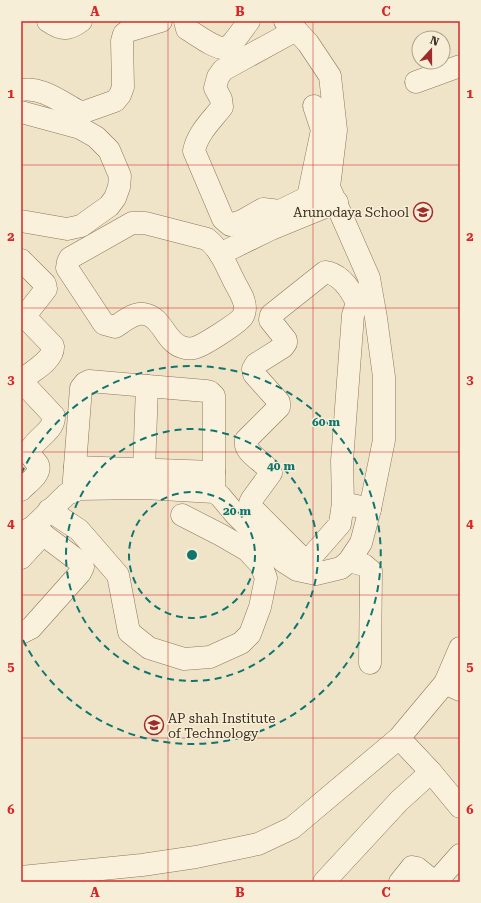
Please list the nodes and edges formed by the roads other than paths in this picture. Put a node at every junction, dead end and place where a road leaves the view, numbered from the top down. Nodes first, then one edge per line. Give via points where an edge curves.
1 (48, 21) edge
2 (81, 21) edge
3 (161, 21) edge
4 (185, 21) edge
5 (249, 21) edge
6 (290, 26) edge
7 (460, 66) edge
8 (416, 82) dead end
9 (21, 90) edge
10 (314, 106) dead end
11 (21, 112) edge
12 (333, 195) junction
13 (308, 197) junction
14 (21, 220) edge
15 (220, 254) junction
16 (21, 260) edge
17 (147, 386) junction
18 (75, 467) junction
19 (144, 470) junction
20 (214, 482) junction
21 (21, 490) edge
22 (73, 492) junction
23 (343, 503) junction
24 (370, 509) junction
25 (49, 510) junction
26 (182, 515) dead end
27 (32, 532) edge
28 (21, 558) edge
29 (349, 561) junction
30 (21, 633) edge
31 (460, 648) edge
32 (370, 663) dead end
33 (452, 687) edge
34 (399, 738) junction
35 (431, 772) junction
36 (460, 807) edge
37 (460, 855) edge
38 (143, 873) edge
39 (21, 878) edge
40 (324, 882) edge
41 (400, 882) edge
42 (435, 882) edge

1 - 2 street via 62,29 72,27
3 - 9 street via 124,34 123,88 115,101 84,112 38,90
4 - 5 street via 186,28 218,48 230,45
6 - 12 street via 308,43 330,76 336,130
6 - 13 street via 223,70 215,88 222,107 199,136 194,151 222,219 230,225 263,209 280,211
7 - 8 street
10 - 13 street via 322,130
11 - 14 street via 80,128 96,137 109,150 120,176 117,193 109,206 81,226 67,229
12 - 13 street
12 - 15 street
12 - 24 street via 369,278 384,377 384,440
15 - 15 street via 242,298 245,307 243,316 237,323 197,347 189,349 174,343 149,315 136,314 114,327 104,324 68,268 70,258 132,222 206,239
16 - 21 street via 45,284 46,289 26,315 27,319 54,346 51,356 24,380 25,385 55,420 28,452 39,469
17 - 18 street via 89,381 85,383 81,388
17 - 19 street
17 - 20 street via 206,391 214,396
18 - 19 street
18 - 22 street
19 - 20 street
20 - 22 street via 144,488 79,489
20 - 29 street via 231,523 297,570 316,574 341,568
22 - 25 street
23 - 23 street via 340,524 312,556 300,556 252,508 252,498 271,473 245,444 279,407 279,402 254,374 256,364 284,347 286,343 270,320 271,315 325,272 333,273 350,289 357,303 353,315 342,461
23 - 24 street
24 - 29 street via 361,543
25 - 26 street via 80,530 118,575 129,632 149,648 184,659 210,657 241,642 250,634 260,607 266,578 261,565 247,550
25 - 27 street
27 - 28 street
27 - 30 street via 81,563 83,567 31,628
29 - 32 street via 364,565 371,571
31 - 33 street
33 - 34 street
34 - 35 street
34 - 38 street via 292,828 258,844 196,857
35 - 36 street
35 - 40 street via 399,801
37 - 42 street
38 - 39 street
41 - 42 street via 412,867 418,868

